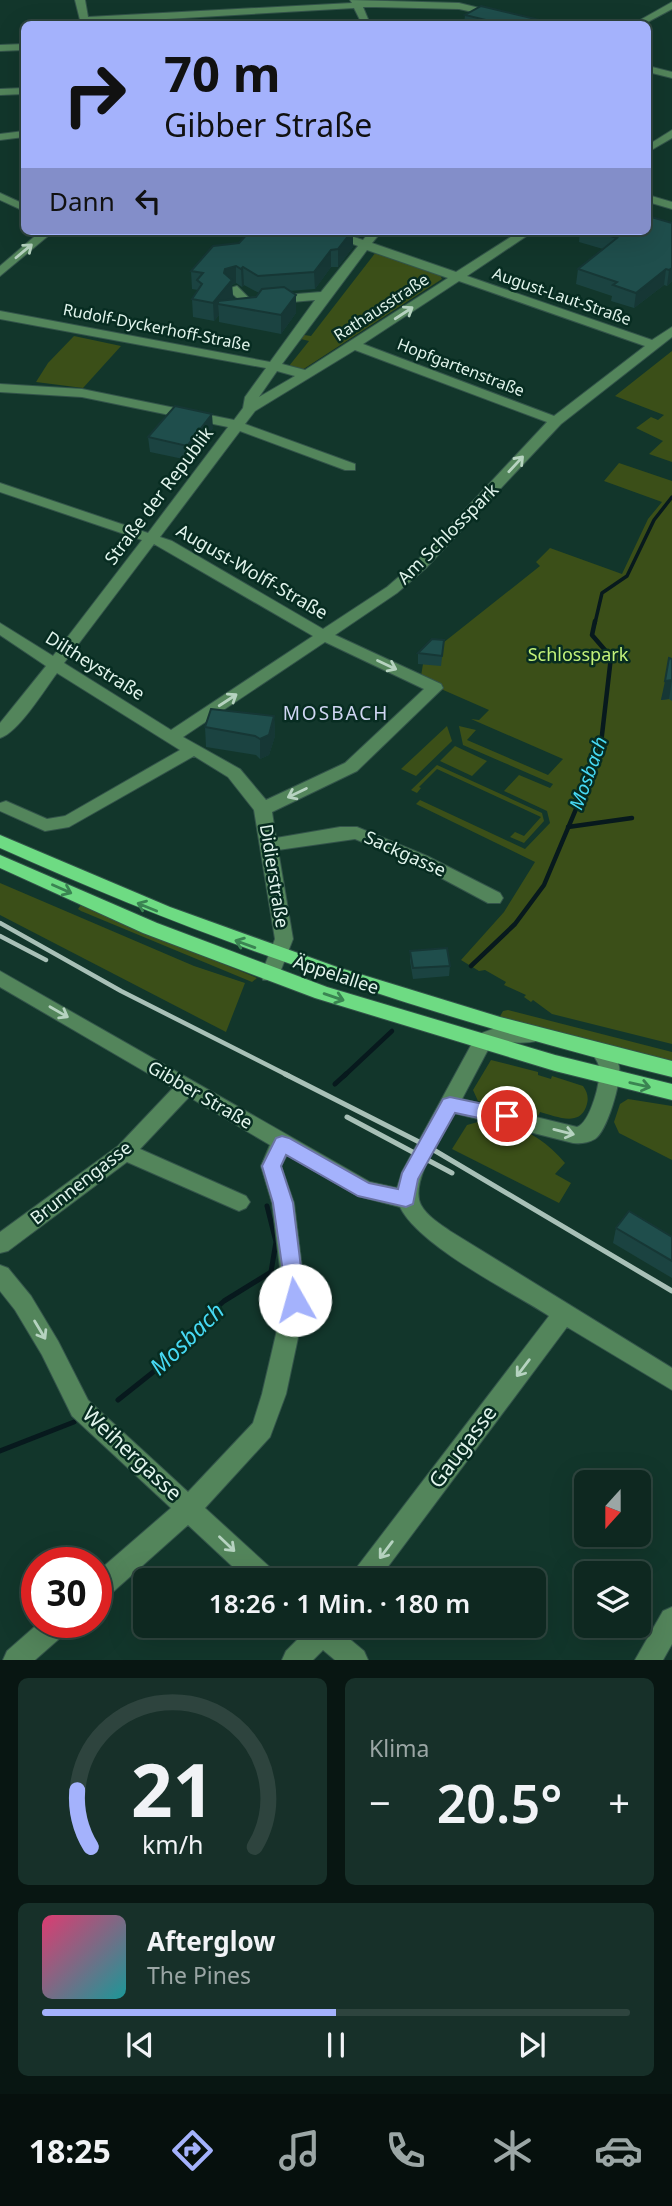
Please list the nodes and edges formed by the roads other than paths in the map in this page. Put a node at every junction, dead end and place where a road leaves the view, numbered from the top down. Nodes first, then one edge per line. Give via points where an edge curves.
1 (80, 0) edge
2 (208, 0) edge
3 (492, 0) edge
4 (356, 2) edge
5 (672, 5) edge
6 (485, 10) junction
7 (248, 11) junction
8 (212, 13) junction
9 (84, 21) edge
10 (98, 21) edge
11 (253, 21) edge
12 (365, 21) edge
13 (528, 21) edge
14 (643, 21) edge
15 (21, 47) edge
16 (0, 48) edge
17 (651, 70) edge
18 (672, 75) edge
19 (21, 90) edge
20 (0, 92) edge
21 (672, 133) edge
22 (21, 134) edge
23 (0, 137) edge
24 (651, 147) edge
25 (0, 197) edge
26 (651, 199) edge
27 (672, 206) edge
28 (21, 207) edge
29 (43, 235) edge
30 (337, 235) edge
31 (373, 235) edge
32 (522, 235) edge
33 (366, 245) junction
34 (0, 272) edge
35 (458, 277) junction
36 (233, 289) edge
37 (325, 295) junction
38 (0, 316) edge
39 (672, 331) edge
40 (354, 345) junction
41 (654, 345) junction
42 (273, 366) junction
43 (307, 375) junction
44 (0, 388) edge
45 (250, 408) junction
46 (556, 421) junction
47 (236, 425) junction
48 (350, 467) dead end
49 (0, 487) edge
50 (151, 538) junction
51 (0, 628) edge
52 (325, 636) junction
53 (54, 666) junction
54 (16, 716) junction
55 (0, 733) edge
56 (171, 737) junction
57 (0, 743) edge
58 (192, 750) junction
59 (6, 807) dead end
60 (263, 809) junction
61 (0, 841) edge
62 (269, 845) junction
63 (0, 862) edge
64 (494, 898) dead end
65 (274, 965) junction
66 (0, 978) edge
67 (534, 1035) junction
68 (483, 1041) junction
69 (601, 1052) junction
70 (672, 1069) edge
71 (609, 1077) junction
72 (186, 1087) junction
73 (672, 1092) edge
74 (450, 1104) junction
75 (282, 1143) junction
76 (125, 1152) junction
77 (406, 1199) junction
78 (239, 1202) dead end
79 (0, 1244) edge
80 (0, 1275) edge
81 (564, 1314) junction
82 (672, 1380) edge
83 (189, 1508) junction
84 (252, 1568) edge
85 (372, 1568) edge
86 (112, 1576) edge
87 (672, 1620) edge
88 (41, 1638) edge
89 (313, 1638) edge
90 (331, 1638) edge
91 (16, 1660) edge
92 (295, 1660) edge
93 (355, 1660) edge
94 (648, 1660) edge

1 - 9 street
2 - 8 street
3 - 6 street
4 - 6 street
4 - 7 street
4 - 12 street
5 - 14 street
6 - 13 street
7 - 8 street
7 - 11 street
8 - 10 street
15 - 16 street
17 - 18 street
19 - 20 street
21 - 24 street
22 - 23 street
25 - 28 street
26 - 27 street
34 -> 29 street
30 - 33 street, August-Laut-Straße
31 - 33 street, Straße der Republik
32 - 35 street, Rathausstraße
33 - 35 street, August-Laut-Straße
33 - 37 street, Straße der Republik
40 -> 35 street, Rathausstraße
35 - 41 street, August-Laut-Straße
36 - 37 street via 246,302
37 - 42 street, Straße der Republik
38 - 42 street, Rudolf-Dyckerhoff-Straße
39 - 41 street, Am Schlosspark
40 - 43 street, Rathausstraße
40 - 46 street, Hopfgartenstraße
41 - 46 street, Am Schlosspark
42 - 43 street, Rudolf-Dyckerhoff-Straße
42 - 45 street, Straße der Republik via 251,397
43 - 45 street, Rathausstraße
44 - 47 street via 82,393
45 - 47 street, Straße der Republik
52 -> 46 street, Am Schlosspark via 383,598 421,565
47 - 48 street
47 - 50 street, Straße der Republik
49 - 50 street, August-Wolff-Straße
50 - 52 street, August-Wolff-Straße
50 - 53 street, Straße der Republik
51 - 53 street, Diltheystraße
56 -> 52 street, Am Schlosspark
52 -> 60 street, August-Wolff-Straße via 435,688 351,767
53 - 54 street, Straße der Republik
53 - 56 street, Diltheystraße
54 - 55 street, Straße der Republik
54 - 57 street, Straße der Republik
56 - 58 street, Didierstraße
58 - 59 street via 77,817 52,825 39,824
58 - 60 street, Didierstraße via 240,778
60 - 62 street, Didierstraße
65 -> 61 main road, Äppelallee
62 - 64 street, Sackgasse via 357,833
62 - 65 street, Didierstraße via 284,939
63 -> 65 main road, Äppelallee via 150,928
65 - 67 main road, Äppelallee
65 -> 68 main road, Äppelallee via 351,1003
66 -> 72 street, Gibber Straße
67 - 68 street via 495,1035
67 - 69 main road, Äppelallee
68 - 71 main road, Äppelallee
68 - 74 street
69 - 70 main road, Äppelallee
69 - 71 street
71 -> 73 main road, Äppelallee
74 -> 71 street via 579,1136 590,1131 596,1121
72 - 75 street, Gibber Straße
72 - 76 street, Brunnengasse
74 - 77 street via 409,1178
75 - 77 street, Gibber Straße via 365,1191
75 - 83 street via 271,1166 283,1203 295,1300 274,1394 262,1429
76 - 78 street
76 - 79 street, Brunnengasse
77 - 81 street via 429,1228
80 -> 83 street, Weihergasse via 23,1303 80,1408
81 - 82 street
81 -> 85 street, Gaugasse
83 -> 84 street, Weihergasse
83 - 86 street
87 - 94 street
88 - 91 street
89 - 92 street
90 - 93 street

